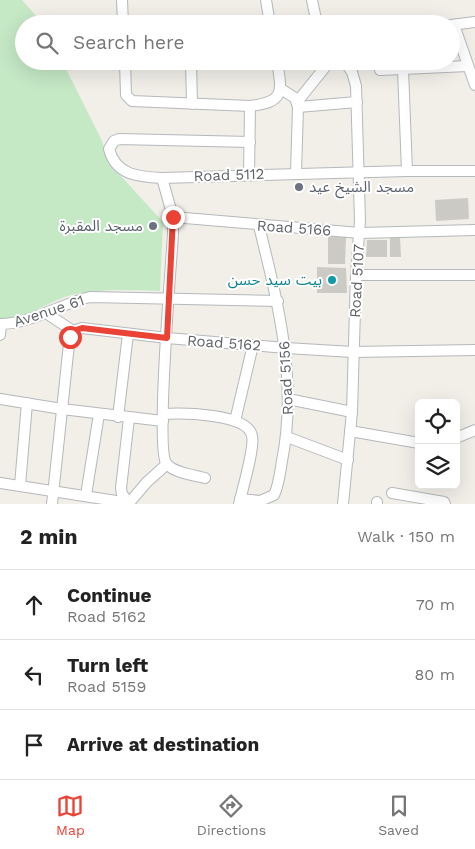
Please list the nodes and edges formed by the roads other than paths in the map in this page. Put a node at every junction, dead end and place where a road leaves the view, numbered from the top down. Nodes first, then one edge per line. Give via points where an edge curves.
1 (122, 0) edge
2 (266, 0) edge
3 (312, 0) edge
4 (123, 15) edge
5 (268, 15) edge
6 (315, 15) edge
7 (475, 22) edge
8 (460, 24) edge
9 (460, 44) edge
10 (460, 66) edge
11 (468, 66) junction
12 (125, 70) edge
13 (191, 70) edge
14 (278, 70) edge
15 (323, 70) edge
16 (350, 70) edge
17 (380, 70) dead end
18 (403, 70) joint
19 (475, 85) edge
20 (281, 89) junction
21 (357, 102) junction
22 (192, 104) junction
23 (298, 104) junction
24 (250, 106) junction
25 (250, 142) junction
26 (407, 171) junction
27 (475, 171) edge
28 (360, 172) junction
29 (296, 173) junction
30 (249, 174) junction
31 (162, 178) junction
32 (173, 217) junction
33 (259, 226) junction
34 (475, 230) edge
35 (360, 232) junction
36 (356, 275) junction
37 (475, 275) edge
38 (169, 298) junction
39 (278, 301) junction
40 (46, 312) junction
41 (0, 328) edge
42 (73, 331) junction
43 (128, 334) junction
44 (167, 338) junction
45 (253, 345) junction
46 (286, 348) junction
47 (475, 350) edge
48 (353, 352) junction
49 (0, 399) edge
50 (288, 399) junction
51 (26, 403) junction
52 (62, 409) junction
53 (352, 412) junction
54 (99, 414) junction
55 (118, 417) junction
56 (129, 418) junction
57 (163, 418) junction
58 (235, 421) junction
59 (350, 430) junction
60 (475, 430) edge
61 (460, 436) edge
62 (287, 437) junction
63 (415, 442) edge
64 (348, 460) junction
65 (167, 464) junction
66 (205, 478) dead end
67 (0, 483) edge
68 (20, 485) junction
69 (54, 490) junction
70 (392, 493) dead end
71 (86, 495) junction
72 (239, 501) edge
73 (130, 503) edge
74 (52, 504) edge
75 (343, 504) edge
76 (446, 504) edge

1 - 4 street
2 - 5 street
3 - 6 street
7 - 8 street
9 - 11 street
10 - 11 street
11 - 19 street
12 - 22 street via 129,100
13 - 22 street
14 - 20 street
15 - 23 street
16 - 21 street, Road 5107 via 354,76
17 - 18 street
18 - 26 street
20 - 23 street via 292,95
20 - 24 street via 273,101
21 - 23 street
21 - 28 street, Road 5107
22 - 24 street
23 - 29 street
24 - 25 street
25 - 30 street
25 - 31 street, Road 5112 via 119,139 111,144 110,154 126,172 136,177
26 - 27 street, Road 5112
26 - 28 street, Road 5112
28 - 29 street, Road 5112
28 - 35 street, Road 5107
29 - 30 street, Road 5112
30 - 31 street, Road 5112
31 - 32 street
32 - 33 street, Road 5166
32 - 38 street
33 - 35 street, Road 5166
33 - 39 street, Road 5156
34 - 35 street, Road 5166
35 - 36 street, Road 5107
36 - 37 street
36 - 48 street, Road 5107
38 - 39 street, Avenue 61
38 - 40 street, Avenue 61 via 90,297
38 - 44 street
39 - 46 street, Road 5156
40 - 41 street, Avenue 61
40 - 42 street
42 - 43 street, Road 5162 via 82,328
42 - 52 street
43 - 44 street, Road 5162
43 - 55 street
44 - 45 street, Road 5162
44 - 57 street
45 - 46 street, Road 5162
45 - 58 street
46 - 48 street, Road 5162
46 - 50 street, Road 5156
47 - 48 street, Road 5162
48 - 53 street, Road 5107
49 - 51 street
50 - 53 street
50 - 62 street, Road 5156
51 - 52 street
51 - 68 street
52 - 54 street
52 - 69 street
53 - 59 street, Road 5107
54 - 55 street
54 - 71 street
55 - 56 street
56 - 57 street
56 - 73 street via 121,488
57 - 58 street via 196,414
57 - 65 street via 164,459
58 - 72 street, Road 5156 via 247,426 253,439
59 - 63 street
59 - 64 street, Road 5107
60 - 61 street
62 - 64 street
62 - 72 street, Road 5156 via 274,495 265,500
64 - 75 street, Road 5107
65 - 66 street via 176,470
65 - 73 street via 146,482
67 - 68 street
68 - 69 street
69 - 71 street
69 - 74 street
70 - 76 street
71 - 73 street

